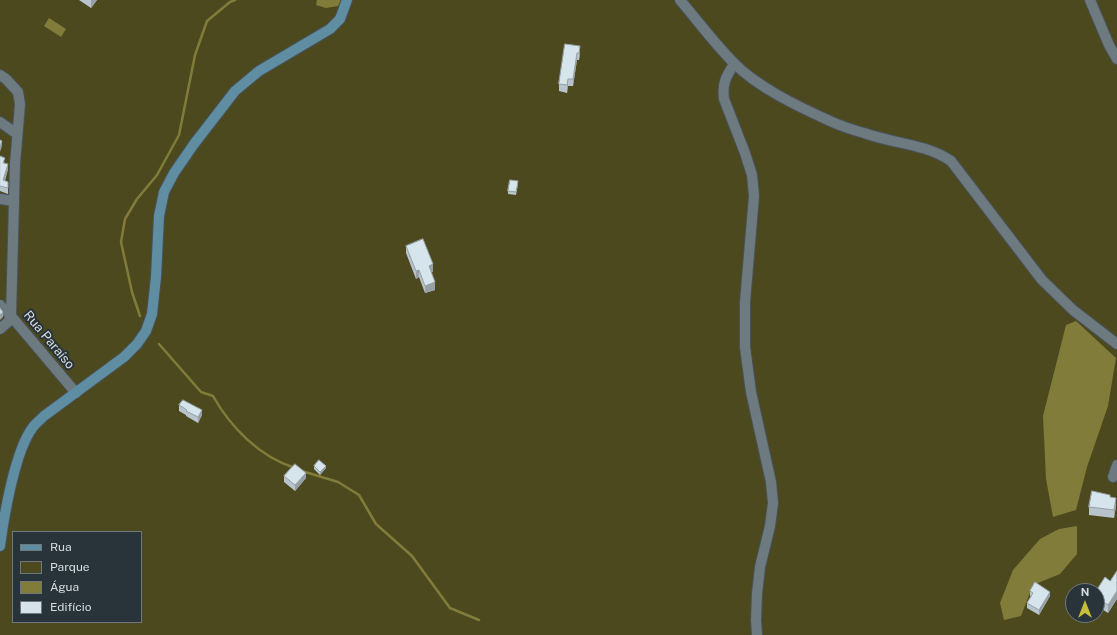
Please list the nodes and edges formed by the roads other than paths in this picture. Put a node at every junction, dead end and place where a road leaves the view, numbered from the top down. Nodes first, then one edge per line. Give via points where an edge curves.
1 (347, 0) edge
2 (680, 0) edge
3 (1090, 0) edge
4 (1117, 60) edge
5 (734, 64) junction
6 (0, 75) edge
7 (0, 122) edge
8 (17, 134) junction
9 (0, 199) edge
10 (14, 201) junction
11 (0, 305) edge
12 (11, 316) junction
13 (0, 329) edge
14 (1117, 344) edge
15 (76, 393) junction
16 (1117, 464) edge
17 (1113, 477) dead end
18 (0, 546) edge
19 (757, 635) edge

1 - 15 main road via 340,19 330,30 259,71 235,91 174,173 164,192 159,216 152,314 146,331 138,344 124,357
2 - 5 street
3 - 4 street
5 - 14 street via 774,93 831,122 874,137 925,148 951,161 1042,280 1073,310
5 - 19 street via 724,82 724,100 752,175 754,196 745,302 745,347 751,392 771,482 773,503 756,594
6 - 8 street via 18,92 20,104
7 - 8 street
8 - 10 street
9 - 10 street
10 - 12 street
11 - 12 street, Rua Paraíso
12 - 13 street
12 - 15 street, Rua Paraíso
15 - 18 main road via 44,416 33,427 26,440 14,477
16 - 17 street

